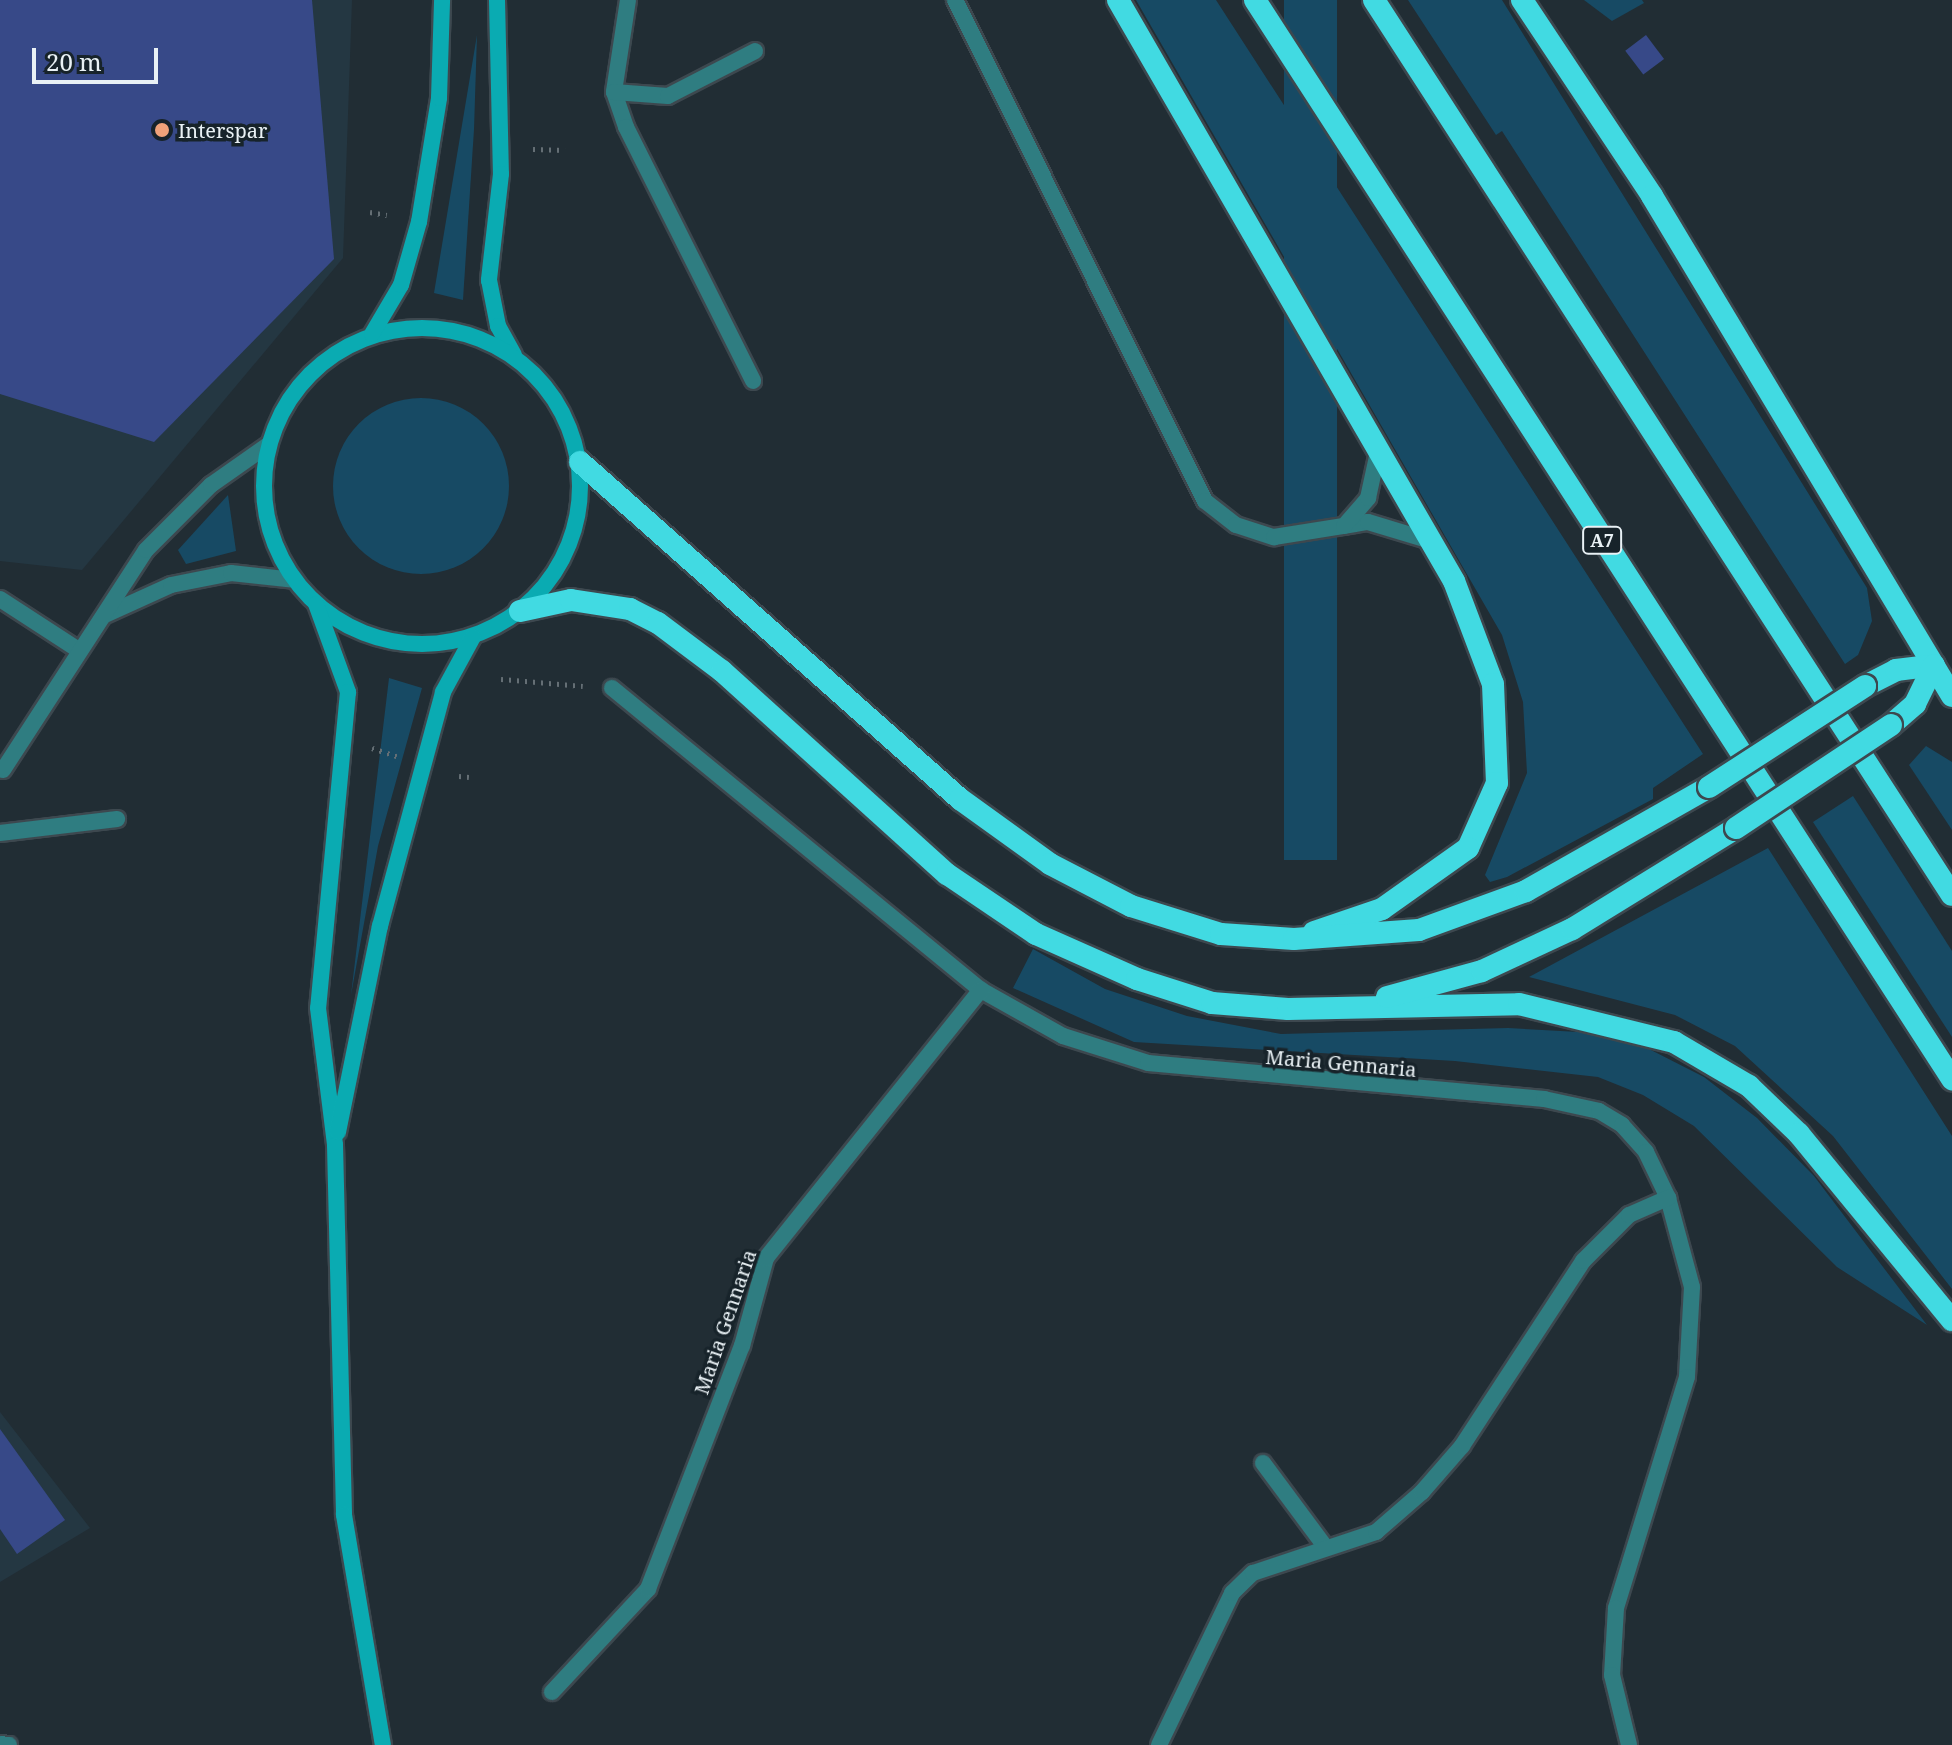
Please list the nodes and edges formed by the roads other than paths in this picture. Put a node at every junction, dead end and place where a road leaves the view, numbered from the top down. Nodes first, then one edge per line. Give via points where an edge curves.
1 (442, 0) edge
2 (497, 0) edge
3 (628, 0) edge
4 (955, 0) edge
5 (1118, 0) edge
6 (1255, 0) edge
7 (1374, 0) edge
8 (1522, 0) edge
9 (755, 51) dead end
10 (614, 92) junction
11 (372, 334) junction
12 (515, 357) junction
13 (753, 381) dead end
14 (268, 445) junction
15 (1378, 450) junction
16 (580, 462) junction
17 (1343, 527) junction
18 (1432, 542) junction
19 (294, 580) junction
20 (0, 599) edge
21 (316, 604) junction
22 (520, 611) junction
23 (103, 616) junction
24 (473, 637) junction
25 (80, 651) junction
26 (1934, 665) junction
27 (612, 688) road end
28 (1952, 696) edge
29 (3, 770) dead end
30 (117, 819) dead end
31 (0, 833) edge
32 (1952, 895) edge
33 (1294, 939) junction
34 (981, 990) junction
35 (1355, 1006) junction
36 (1952, 1079) edge
37 (335, 1145) junction
38 (1668, 1198) junction
39 (1952, 1320) edge
40 (1263, 1463) dead end
41 (1324, 1545) junction
42 (552, 1692) dead end
43 (0, 1744) edge
44 (9, 1745) edge
45 (383, 1745) edge
46 (1159, 1745) edge
47 (1629, 1745) edge

1 - 11 main road via 439,98 419,222 401,285
2 - 12 main road via 501,174 489,280 498,326
3 - 10 street
4 - 17 street via 1195,489 1255,533 1309,537
5 - 15 highway
6 - 36 highway, A7
7 - 32 highway
8 - 26 highway via 1660,209
9 - 10 street via 661,99
10 - 13 street via 651,187
11 - 12 main road via 447,328
11 - 14 main road via 306,376
12 - 16 main road via 553,398
14 - 19 main road via 263,492 272,538
14 - 23 street via 211,485 146,550
15 - 17 street via 1368,498
15 - 18 highway
16 - 22 main road via 570,545 550,581
16 - 33 highway via 960,799 1050,864 1131,906 1206,929
17 - 18 street via 1396,526
18 - 33 highway via 1469,611 1493,684 1497,783 1487,817 1468,848 1424,886 1382,909
19 - 21 main road
19 - 23 street via 231,573 171,585
20 - 25 street
21 - 24 main road via 374,638 406,644
21 - 37 main road via 348,692 318,1008
22 - 24 main road
22 - 35 highway via 571,600 630,609 658,623 722,671 947,874 1036,934 1137,979 1212,1003
23 - 25 street
24 - 37 main road via 443,692 380,926
25 - 29 street
26 - 28 highway
26 - 33 highway, bridge via 1896,670 1865,686 1578,865 1461,917 1381,937
26 - 35 highway, bridge via 1915,704 1891,725 1572,929 1482,971
27 - 34 street, Maria Gennaria
30 - 31 street
34 - 38 street, Maria Gennaria via 1063,1036 1148,1063 1544,1099 1599,1111 1646,1152
34 - 42 street, Maria Gennaria via 766,1258 742,1346 648,1589
35 - 39 highway via 1519,1004 1674,1042 1749,1086 1799,1134
37 - 45 main road via 344,1515
38 - 41 street via 1629,1215 1583,1261 1462,1446 1422,1492 1376,1532
38 - 47 street, Maria Gennaria via 1692,1287 1687,1377 1616,1608 1612,1675
40 - 41 street
41 - 46 street via 1253,1573 1232,1593
43 - 44 street

